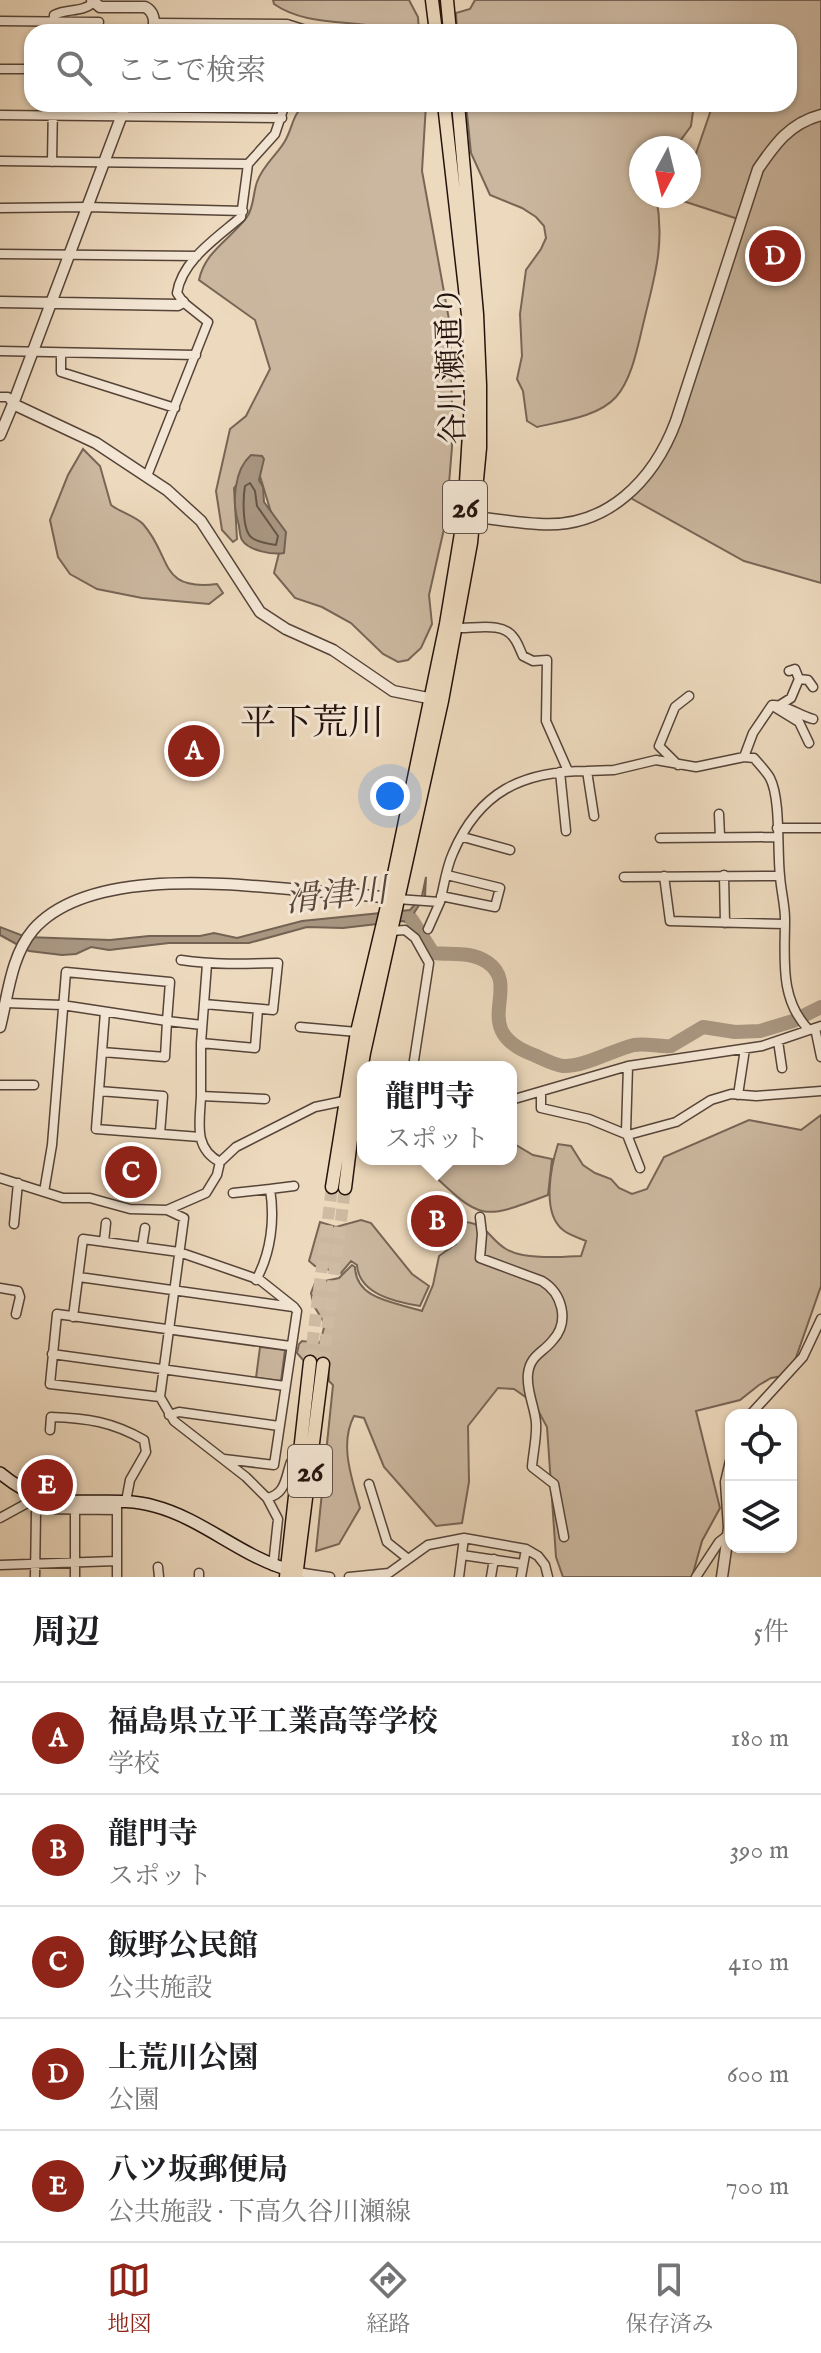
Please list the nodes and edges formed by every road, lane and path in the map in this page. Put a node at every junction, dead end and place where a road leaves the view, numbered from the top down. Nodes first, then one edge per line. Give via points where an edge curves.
1 (432, 0) edge
2 (447, 0) edge
3 (92, 2) edge
4 (52, 20) junction
5 (0, 21) edge
6 (99, 22) dead end
7 (52, 24) edge
8 (153, 24) edge
9 (435, 24) edge
10 (449, 24) edge
11 (0, 69) edge
12 (24, 69) edge
13 (88, 112) edge
14 (123, 112) edge
15 (177, 112) edge
16 (283, 112) edge
17 (445, 112) edge
18 (459, 112) edge
19 (0, 115) edge
20 (53, 115) junction
21 (821, 115) edge
22 (282, 118) junction
23 (0, 161) edge
24 (52, 162) junction
25 (105, 162) junction
26 (248, 164) junction
27 (87, 207) junction
28 (0, 208) edge
29 (243, 211) junction
30 (70, 253) junction
31 (0, 254) edge
32 (197, 256) junction
33 (0, 302) edge
34 (52, 302) junction
35 (183, 302) junction
36 (0, 351) edge
37 (33, 351) junction
38 (61, 353) junction
39 (196, 355) junction
40 (0, 397) edge
41 (13, 404) junction
42 (175, 408) junction
43 (0, 435) edge
44 (147, 476) junction
45 (469, 516) junction
46 (457, 628) junction
47 (789, 671) dead end
48 (799, 679) junction
49 (813, 687) dead end
50 (689, 696) dead end
51 (436, 700) junction
52 (776, 705) junction
53 (813, 719) dead end
54 (809, 743) dead end
55 (744, 757) junction
56 (678, 766) junction
57 (587, 771) junction
58 (564, 772) junction
59 (719, 814) dead end
60 (594, 816) dead end
61 (821, 828) edge
62 (566, 831) dead end
63 (778, 832) junction
64 (463, 837) junction
65 (720, 837) junction
66 (660, 838) dead end
67 (510, 850) dead end
68 (447, 875) junction
69 (724, 875) junction
70 (664, 876) junction
71 (780, 876) junction
72 (624, 877) dead end
73 (440, 899) junction
74 (393, 902) junction
75 (725, 923) junction
76 (785, 924) junction
77 (389, 928) junction
78 (428, 929) dead end
79 (181, 960) dead end
80 (207, 964) junction
81 (6, 1003) junction
82 (204, 1004) junction
83 (62, 1005) junction
84 (258, 1009) junction
85 (105, 1012) junction
86 (167, 1021) junction
87 (202, 1025) junction
88 (0, 1027) edge
89 (300, 1027) dead end
90 (812, 1027) edge
91 (357, 1032) junction
92 (778, 1041) junction
93 (201, 1043) junction
94 (745, 1049) junction
95 (102, 1052) junction
96 (821, 1057) edge
97 (363, 1061) edge
98 (414, 1061) edge
99 (628, 1066) junction
100 (782, 1068) dead end
101 (0, 1085) edge
102 (34, 1085) dead end
103 (99, 1091) junction
104 (821, 1091) edge
105 (541, 1092) junction
106 (738, 1095) junction
107 (201, 1096) junction
108 (517, 1098) edge
109 (265, 1099) dead end
110 (355, 1099) edge
111 (160, 1134) junction
112 (628, 1135) junction
113 (200, 1137) junction
114 (220, 1162) junction
115 (640, 1168) dead end
116 (0, 1178) edge
117 (18, 1183) junction
118 (294, 1186) dead end
119 (338, 1187) tunnel mouth
120 (270, 1189) junction
121 (44, 1192) junction
122 (233, 1193) dead end
123 (167, 1210) junction
124 (480, 1217) dead end
125 (106, 1223) dead end
126 (14, 1224) dead end
127 (145, 1228) dead end
128 (104, 1242) junction
129 (142, 1247) junction
130 (179, 1252) junction
131 (79, 1277) junction
132 (256, 1280) junction
133 (0, 1288) edge
134 (174, 1291) junction
135 (294, 1307) junction
136 (16, 1314) dead end
137 (73, 1317) junction
138 (821, 1319) edge
139 (168, 1330) junction
140 (290, 1346) junction
141 (52, 1354) junction
142 (317, 1363) tunnel mouth
143 (163, 1370) junction
144 (285, 1386) junction
145 (160, 1397) junction
146 (755, 1409) edge
147 (169, 1415) junction
148 (279, 1426) junction
149 (50, 1430) dead end
150 (224, 1459) junction
151 (305, 1460) junction
152 (0, 1473) edge
153 (369, 1484) dead end
154 (40, 1496) junction
155 (267, 1498) junction
156 (74, 1504) junction
157 (120, 1504) junction
158 (0, 1518) edge
159 (564, 1537) dead end
160 (725, 1537) edge
161 (464, 1538) junction
162 (526, 1549) junction
163 (725, 1553) edge
164 (462, 1555) junction
165 (407, 1558) junction
166 (494, 1559) junction
167 (116, 1561) junction
168 (35, 1563) junction
169 (75, 1563) junction
170 (523, 1564) junction
171 (0, 1565) edge
172 (273, 1566) junction
173 (395, 1573) edge
174 (291, 1574) edge
175 (35, 1577) edge
176 (75, 1577) edge
177 (117, 1577) edge
178 (330, 1577) edge
179 (349, 1577) edge
180 (459, 1577) edge
181 (491, 1577) edge
182 (521, 1577) edge
183 (548, 1577) edge
184 (696, 1577) edge
185 (722, 1577) edge

1 - 9 main road
2 - 10 main road
3 - 4 street via 86,9 60,12
3 - 8 street via 100,7 145,7
4 - 5 street
4 - 6 street
4 - 7 street
11 - 12 street
13 - 20 street
14 - 25 street
15 - 22 street
16 - 22 street
17 - 45 main road, 26 via 470,357
18 - 45 main road, 谷川瀬通り / 26 via 477,314 480,448
19 - 20 street
20 - 24 street
21 - 45 street via 792,127 758,169 676,421 642,482 614,505 585,519 542,525
22 - 26 street
23 - 24 street
24 - 25 street
25 - 26 street
25 - 27 street
26 - 29 street
27 - 28 street
27 - 29 street
27 - 30 street
29 - 32 street
30 - 31 street
30 - 32 street
30 - 34 street
32 - 35 street via 178,286
33 - 34 street
34 - 35 street
34 - 37 street
35 - 39 street via 208,322
36 - 37 street
37 - 38 street
37 - 41 street
38 - 39 street
38 - 42 street via 61,372
39 - 42 street
40 - 41 street
41 - 43 street
41 - 44 street via 96,443
42 - 44 street
44 - 51 street via 201,521 260,612 333,650 393,691
45 - 46 main road, 谷川瀬通り / 26
45 - 51 main road, 26
46 - 51 main road, 谷川瀬通り / 26
46 - 58 street via 494,627 514,636 523,656 547,660 546,721
47 - 48 street via 795,669
48 - 49 street
48 - 52 street via 791,698
50 - 56 street via 675,707 659,746
51 - 74 main road, 26
52 - 53 street
52 - 54 street via 799,722
52 - 55 street via 753,733
55 - 56 street
55 - 63 street via 754,758 770,778
56 - 57 street via 656,760
57 - 58 street
57 - 60 street
58 - 62 street
58 - 64 street via 507,786 481,808
59 - 65 street
61 - 63 street
63 - 65 street
63 - 71 street
64 - 67 street
64 - 68 street
65 - 66 street
68 - 73 street
68 - 73 street via 500,888 495,907
69 - 70 street
69 - 71 street
69 - 75 street
70 - 72 street
70 - 75 street via 670,921
71 - 76 street
73 - 74 street
73 - 78 street
74 - 77 main road, 26
74 - 81 street via 212,882 87,896 57,909 35,928 20,950
75 - 76 street
76 - 90 street via 788,994 796,1013
77 - 91 main road, 26
77 - 97 main road, 26
77 - 98 street via 415,938 429,963
79 - 80 street
80 - 82 street
80 - 84 street via 278,963 273,1010
81 - 83 street
81 - 88 street
82 - 84 street
82 - 87 street
83 - 85 street
83 - 86 street via 66,972 170,982
83 - 121 street
84 - 93 street via 255,1048
85 - 86 street
85 - 95 street
86 - 87 street
86 - 95 street via 165,1057
87 - 93 street
89 - 91 street
90 - 92 street
90 - 96 street
91 - 110 main road, 26
92 - 94 street
92 - 100 street
93 - 107 street
94 - 99 street
94 - 106 street
95 - 103 street
99 - 105 street
99 - 112 street
101 - 102 street
103 - 111 street via 163,1096
103 - 111 street via 96,1129
104 - 106 street
105 - 108 street
105 - 112 street via 541,1108
106 - 112 street via 711,1100 676,1122
107 - 109 street
107 - 113 street
110 - 114 street via 315,1107 236,1147
110 - 119 main road, 26
111 - 113 street
112 - 115 street
113 - 114 street via 204,1151
114 - 123 street via 206,1193
116 - 117 street
117 - 121 street
117 - 126 street
118 - 120 street
120 - 122 street
120 - 132 street via 273,1209 266,1263
121 - 123 street via 130,1209
123 - 130 street via 184,1218
124 - 159 street via 480,1258 550,1285 561,1304 559,1333 533,1357 527,1381 536,1422 532,1467 554,1484
125 - 128 street
127 - 129 street
128 - 129 street
128 - 131 street via 83,1239
129 - 130 street
130 - 132 street
130 - 134 street
131 - 134 street
131 - 137 street
132 - 135 street
133 - 136 street via 18,1291
134 - 135 street
134 - 139 street
135 - 140 street
137 - 139 street
137 - 141 street via 57,1314
138 - 146 street via 803,1357
139 - 140 street
139 - 143 street
140 - 144 street
141 - 143 street
141 - 145 street via 50,1384
142 - 151 main road, 26
143 - 144 street
143 - 145 street
144 - 148 street
145 - 147 street
147 - 148 street
147 - 150 street
148 - 150 street via 274,1465
149 - 157 street via 51,1417 75,1418 122,1427 144,1440 146,1452
150 - 155 street
151 - 155 street via 291,1462 283,1489
151 - 174 main road, 26
152 - 154 main road
153 - 165 street via 387,1542
154 - 156 main road
154 - 158 street
155 - 172 street via 278,1519
156 - 157 main road
156 - 168 street via 36,1512
156 - 169 street
157 - 167 street
157 - 172 main road via 155,1506 176,1514
160 - 184 street
161 - 162 street
161 - 164 street
161 - 165 street via 428,1545
162 - 170 street
162 - 183 street via 538,1556
163 - 185 street
164 - 166 street
164 - 180 street
165 - 173 street
166 - 170 street
166 - 181 street
167 - 169 street
167 - 177 street
168 - 169 street
168 - 171 street
168 - 175 street
169 - 176 street
170 - 182 street
172 - 174 main road
173 - 179 street
174 - 178 street

